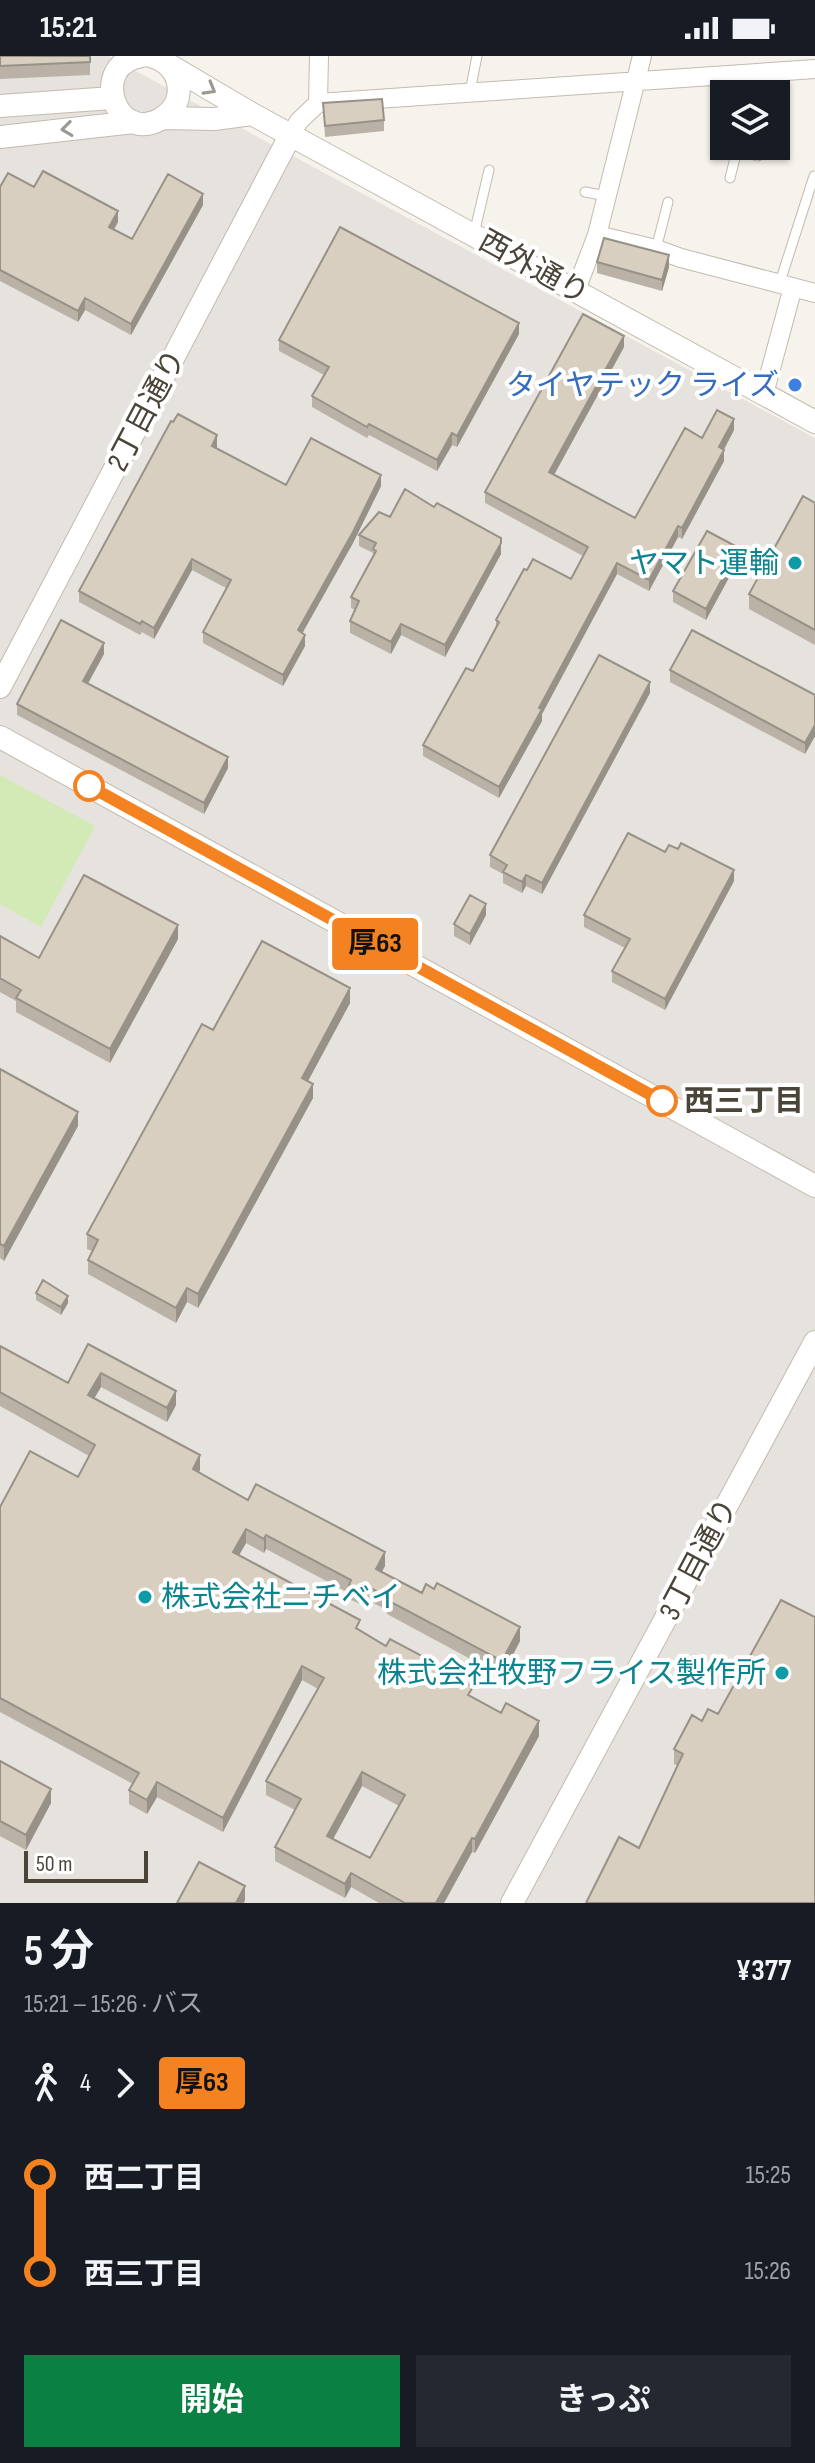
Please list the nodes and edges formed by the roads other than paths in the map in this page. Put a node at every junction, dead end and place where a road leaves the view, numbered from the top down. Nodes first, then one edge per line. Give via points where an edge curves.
1 (142, 56) edge
2 (319, 56) edge
3 (477, 56) edge
4 (642, 56) edge
5 (159, 60) edge
6 (122, 62) edge
7 (815, 69) edge
8 (755, 74) junction
9 (755, 80) edge
10 (636, 81) junction
11 (470, 93) junction
12 (112, 98) junction
13 (318, 103) junction
14 (0, 106) edge
15 (252, 114) junction
16 (163, 118) junction
17 (134, 122) junction
18 (291, 134) junction
19 (0, 137) edge
20 (734, 160) edge
21 (489, 170) dead end
22 (814, 176) edge
23 (730, 178) dead end
24 (585, 192) dead end
25 (607, 196) junction
26 (793, 201) dead end
27 (668, 202) dead end
28 (805, 204) junction
29 (474, 234) junction
30 (597, 235) junction
31 (656, 249) junction
32 (787, 285) junction
33 (576, 290) junction
34 (815, 293) edge
35 (764, 394) junction
36 (815, 422) edge
37 (0, 687) edge
38 (0, 737) edge
39 (815, 1186) edge
40 (815, 1342) edge
41 (512, 1903) edge

1 - 6 street
2 - 13 street
3 - 11 lane
4 - 10 street
5 -> 15 street, 西外通り
5 - 16 street via 175,73 179,93
6 - 12 street via 112,82
7 - 8 street
8 - 9 lane
8 - 10 street
10 - 11 street
10 - 25 street
11 - 13 street
12 - 14 street
12 - 17 street
13 - 18 street
15 - 16 street
15 - 18 street, 西外通り
16 - 17 street
17 -> 19 street
18 - 29 street, 西外通り
18 - 37 street, 2丁目通り
20 - 23 lane
21 - 29 lane
22 - 28 lane
24 - 25 lane
25 - 30 street
26 - 28 lane
27 - 31 lane
28 - 32 lane
29 - 33 street, 西外通り
30 - 31 street
30 - 33 street
31 - 32 street
32 - 34 street
32 - 35 street
33 - 35 street, 西外通り
35 - 36 street, 西外通り
38 - 39 street
40 - 41 street, 3丁目通り

